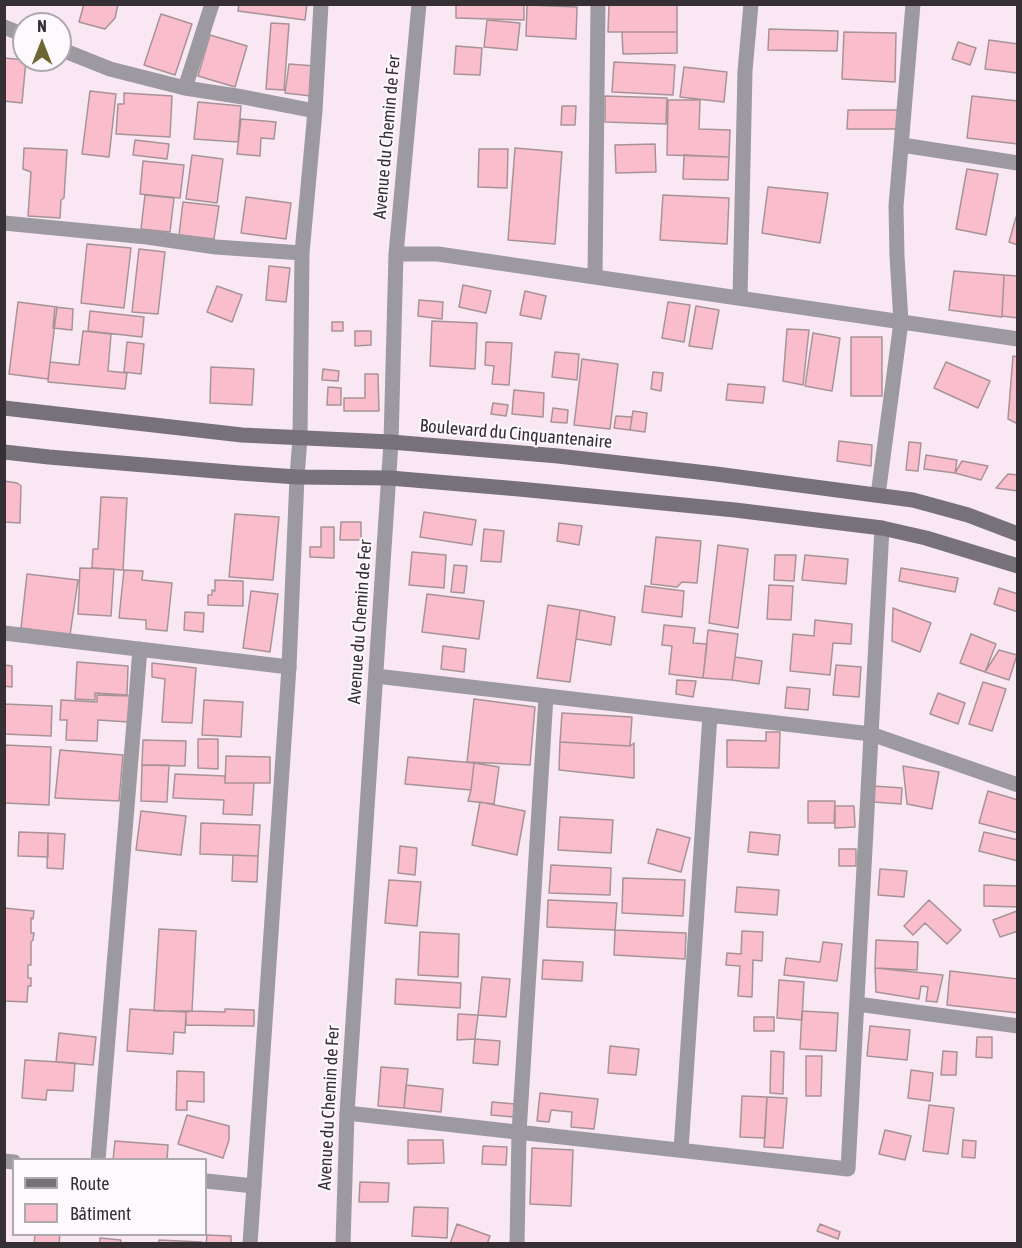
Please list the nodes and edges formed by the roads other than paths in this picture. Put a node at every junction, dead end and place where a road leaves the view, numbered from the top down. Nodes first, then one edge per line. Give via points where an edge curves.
1 (212, 4) edge
2 (321, 4) edge
3 (419, 4) edge
4 (598, 4) edge
5 (751, 4) edge
6 (913, 4) edge
7 (72, 55) edge
8 (185, 88) junction
9 (315, 111) junction
10 (902, 145) junction
11 (1017, 163) edge
12 (4, 223) edge
13 (302, 253) junction
14 (396, 254) junction
15 (595, 277) junction
16 (740, 298) junction
17 (901, 322) junction
18 (1017, 339) edge
19 (4, 408) edge
20 (300, 438) junction
21 (391, 442) junction
22 (4, 452) edge
23 (297, 477) junction
24 (390, 478) junction
25 (878, 495) junction
26 (882, 528) junction
27 (1017, 534) edge
28 (1017, 566) edge
29 (4, 633) edge
30 (140, 649) junction
31 (289, 667) junction
32 (376, 676) junction
33 (546, 696) junction
34 (710, 715) junction
35 (871, 734) junction
36 (1017, 785) edge
37 (857, 1004) junction
38 (1017, 1026) edge
39 (347, 1113) junction
40 (519, 1133) junction
41 (681, 1150) junction
42 (98, 1158) edge
43 (207, 1181) edge
44 (254, 1186) junction
45 (250, 1244) edge
46 (343, 1244) edge
47 (517, 1244) edge

1 - 8 street
2 - 9 street
3 - 14 street, Avenue du Chemin de Fer
4 - 15 street
5 - 16 street via 745,71
6 - 10 street
7 - 8 street via 110,69
8 - 9 street
9 - 13 street
10 - 11 street
10 - 17 street via 896,206
12 - 13 street
13 - 20 street
14 - 15 street via 438,254
14 - 21 street, Avenue du Chemin de Fer
15 - 16 street
16 - 17 street
17 - 18 street
17 - 25 street
19 - 20 main road, Boulevard du Cinquantenaire
20 - 21 main road, Boulevard du Cinquantenaire
20 - 23 street
21 - 24 street, Avenue du Chemin de Fer
21 - 25 main road, Boulevard du Cinquantenaire via 569,458
22 - 23 main road
23 - 24 main road
23 - 31 street
24 - 26 main road
24 - 32 street, Avenue du Chemin de Fer
25 - 27 main road, Boulevard du Cinquantenaire via 968,515
26 - 28 main road
26 - 35 street
29 - 30 street
30 - 31 street
30 - 42 street
31 - 44 street
32 - 33 street
32 - 39 street, Avenue du Chemin de Fer
33 - 34 street
33 - 40 street
34 - 35 street
34 - 41 street
35 - 36 street
35 - 37 street
37 - 38 street
37 - 41 street via 849,1169
39 - 40 street
39 - 46 street, Avenue du Chemin de Fer
40 - 41 street
40 - 47 street
43 - 44 street
44 - 45 street

